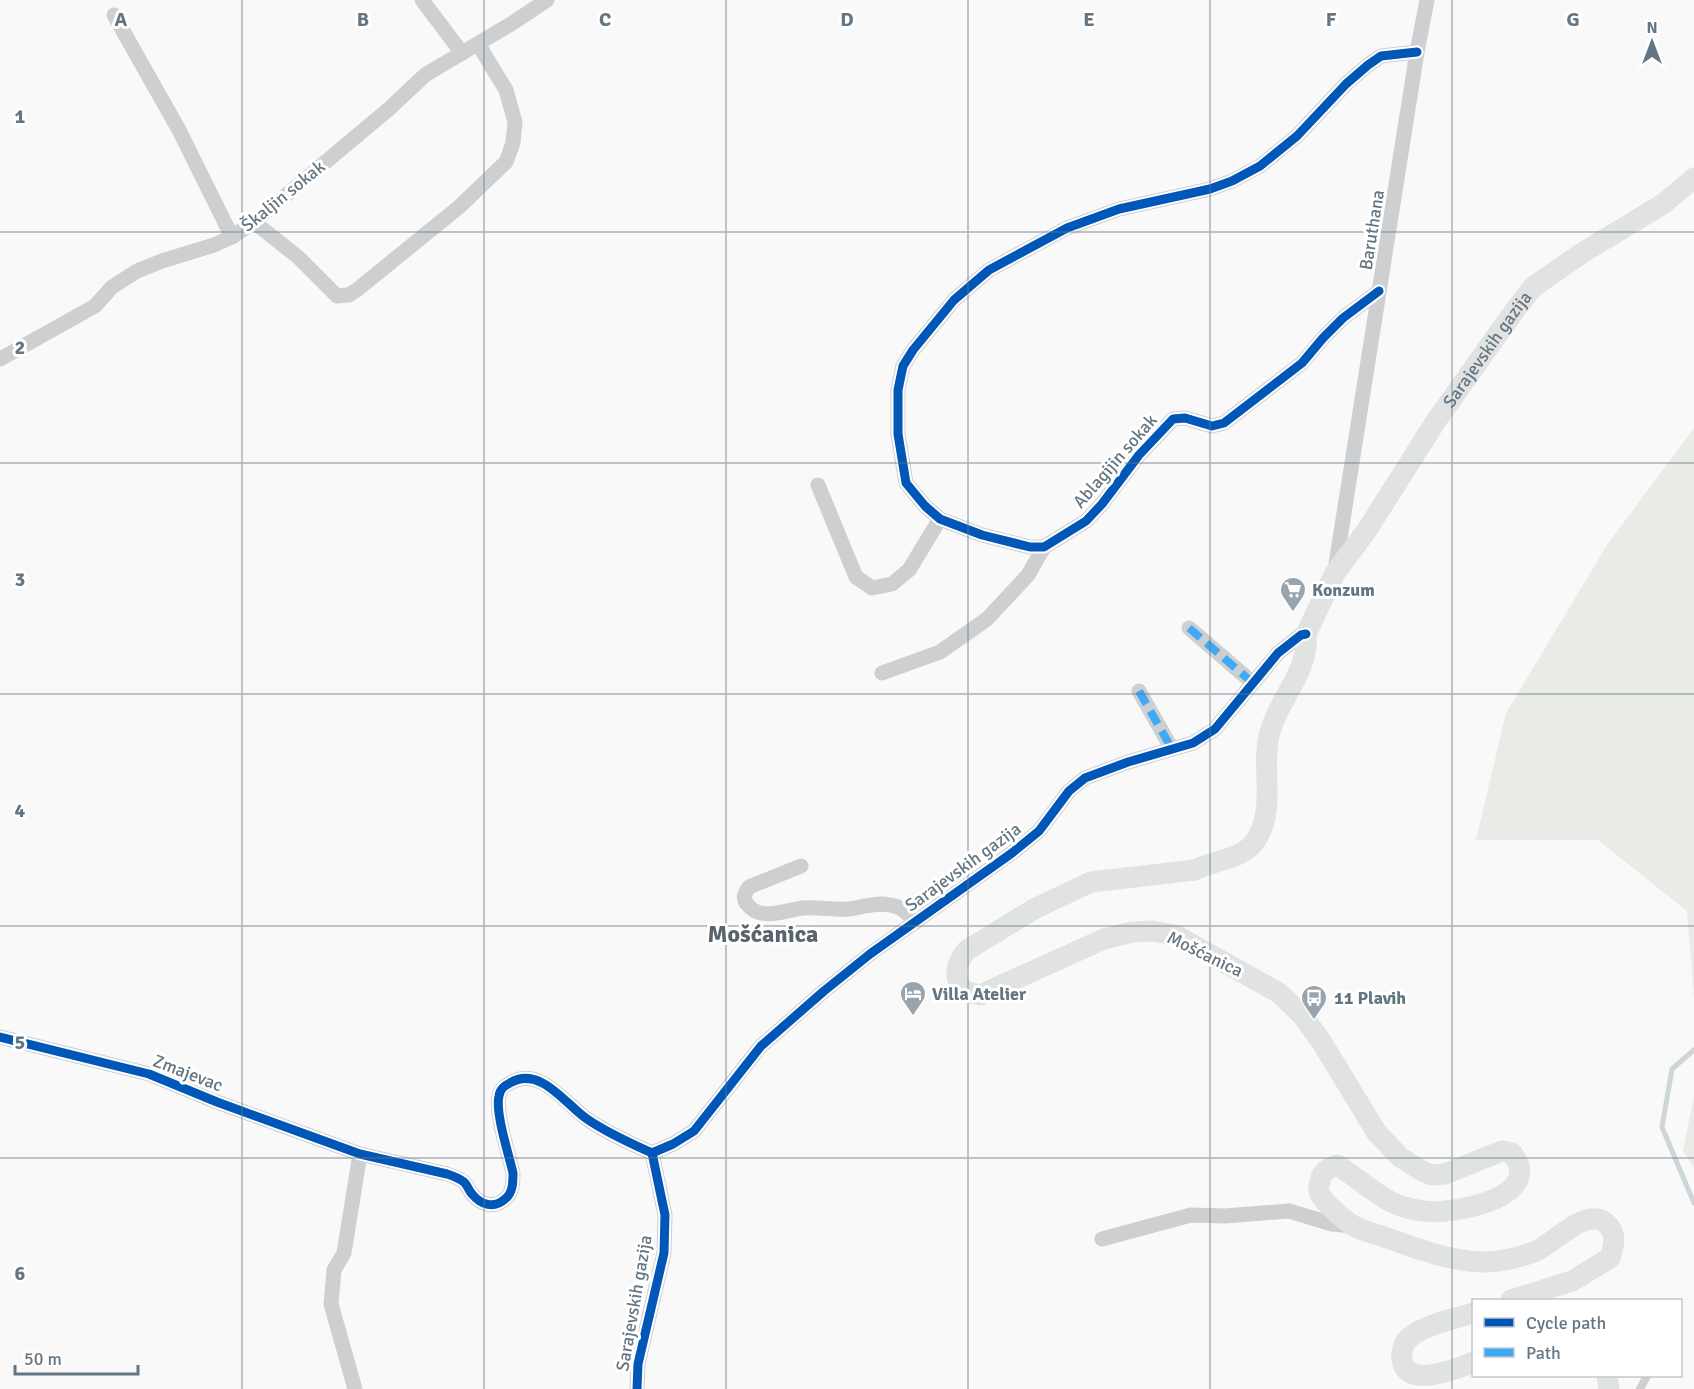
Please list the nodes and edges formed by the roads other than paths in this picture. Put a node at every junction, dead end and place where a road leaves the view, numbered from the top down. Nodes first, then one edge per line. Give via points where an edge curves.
1 (422, 0) edge
2 (547, 0) edge
3 (1427, 0) edge
4 (114, 15) dead end
5 (478, 44) junction
6 (1417, 52) junction
7 (462, 53) junction
8 (1694, 178) edge
9 (254, 222) junction
10 (231, 237) junction
11 (1379, 291) junction
12 (0, 359) edge
13 (818, 485) dead end
14 (940, 519) junction
15 (1044, 547) junction
16 (1335, 573) junction
17 (1190, 628) dead end
18 (1306, 634) junction
19 (882, 673) dead end
20 (1252, 683) junction
21 (1139, 691) dead end
22 (1172, 749) junction
23 (801, 866) dead end
24 (916, 922) junction
25 (0, 1037) edge
26 (652, 1153) junction
27 (360, 1154) junction
28 (1354, 1227) junction
29 (1102, 1239) dead end
30 (1514, 1299) edge
31 (1472, 1313) edge
32 (1472, 1362) edge
33 (355, 1389) edge
34 (637, 1389) edge

1 - 7 street
2 - 5 street, Škaljin sokak
3 - 6 street, Baruthana
4 - 10 street via 179,130
5 - 7 street, Škaljin sokak
5 - 9 street via 506,90 515,122 506,162 459,207 358,290 350,296 337,296 298,257
6 - 11 street, Baruthana
6 - 14 street via 1381,56 1346,84 1297,136 1260,166 1232,181 1119,209 1067,228 989,270 954,300 903,366 898,390 898,434 906,483
7 - 9 street, Škaljin sokak via 425,75
8 - 16 main road, Sarajevskih gazija via 1664,204 1533,287 1436,421
9 - 10 street, Škaljin sokak
10 - 12 street, Škaljin sokak via 137,271 112,287 95,306
11 - 15 street, Ablagijin sokak via 1343,318 1302,363 1224,423 1212,426 1185,418 1173,419 1138,455 1086,521
11 - 16 street, Baruthana
13 - 14 street via 856,577 872,588 892,584 909,570
14 - 15 street via 982,535
15 - 19 street via 1028,575 987,619 940,652
16 - 18 main road, Baruthana
17 - 20 street
18 - 20 street, Sarajevskih gazija via 1278,653
18 - 28 main road, Mošćanica via 1302,665 1270,731 1267,804 1256,840 1245,851 1195,870 1091,882 1034,909 968,950 956,970 963,991 980,995 1104,939 1152,931 1175,936 1279,993 1302,1015 1377,1133 1400,1157 1432,1175 1445,1174 1502,1151 1512,1153 1519,1164 1517,1183 1505,1194 1442,1212 1402,1207 1337,1165 1327,1168 1320,1177 1318,1190 1324,1202
20 - 22 street, Sarajevskih gazija via 1215,729
21 - 22 street
22 - 24 street, Sarajevskih gazija via 1085,778 1069,791 1039,831
23 - 24 street via 749,887 744,899 755,911 770,914 803,908 847,909 882,904 901,908
24 - 26 street, Sarajevskih gazija via 824,991 761,1046 694,1131
25 - 27 street, Zmajevac via 149,1074
26 - 27 street via 588,1119 551,1087 532,1079 515,1080 502,1087 498,1096 513,1173 508,1196 500,1203 491,1206 481,1202 459,1178
26 - 34 street, Sarajevskih gazija via 665,1215 664,1253 638,1364
27 - 33 street via 344,1253 334,1270 331,1304
28 - 29 street, Mošćanica via 1289,1211 1191,1215
28 - 30 main road, Mošćanica via 1429,1252 1481,1262 1509,1260 1537,1251 1584,1220 1604,1221 1610,1228 1614,1246 1610,1258 1572,1281
31 - 32 main road via 1423,1329 1405,1343 1402,1358 1409,1375 1418,1380

